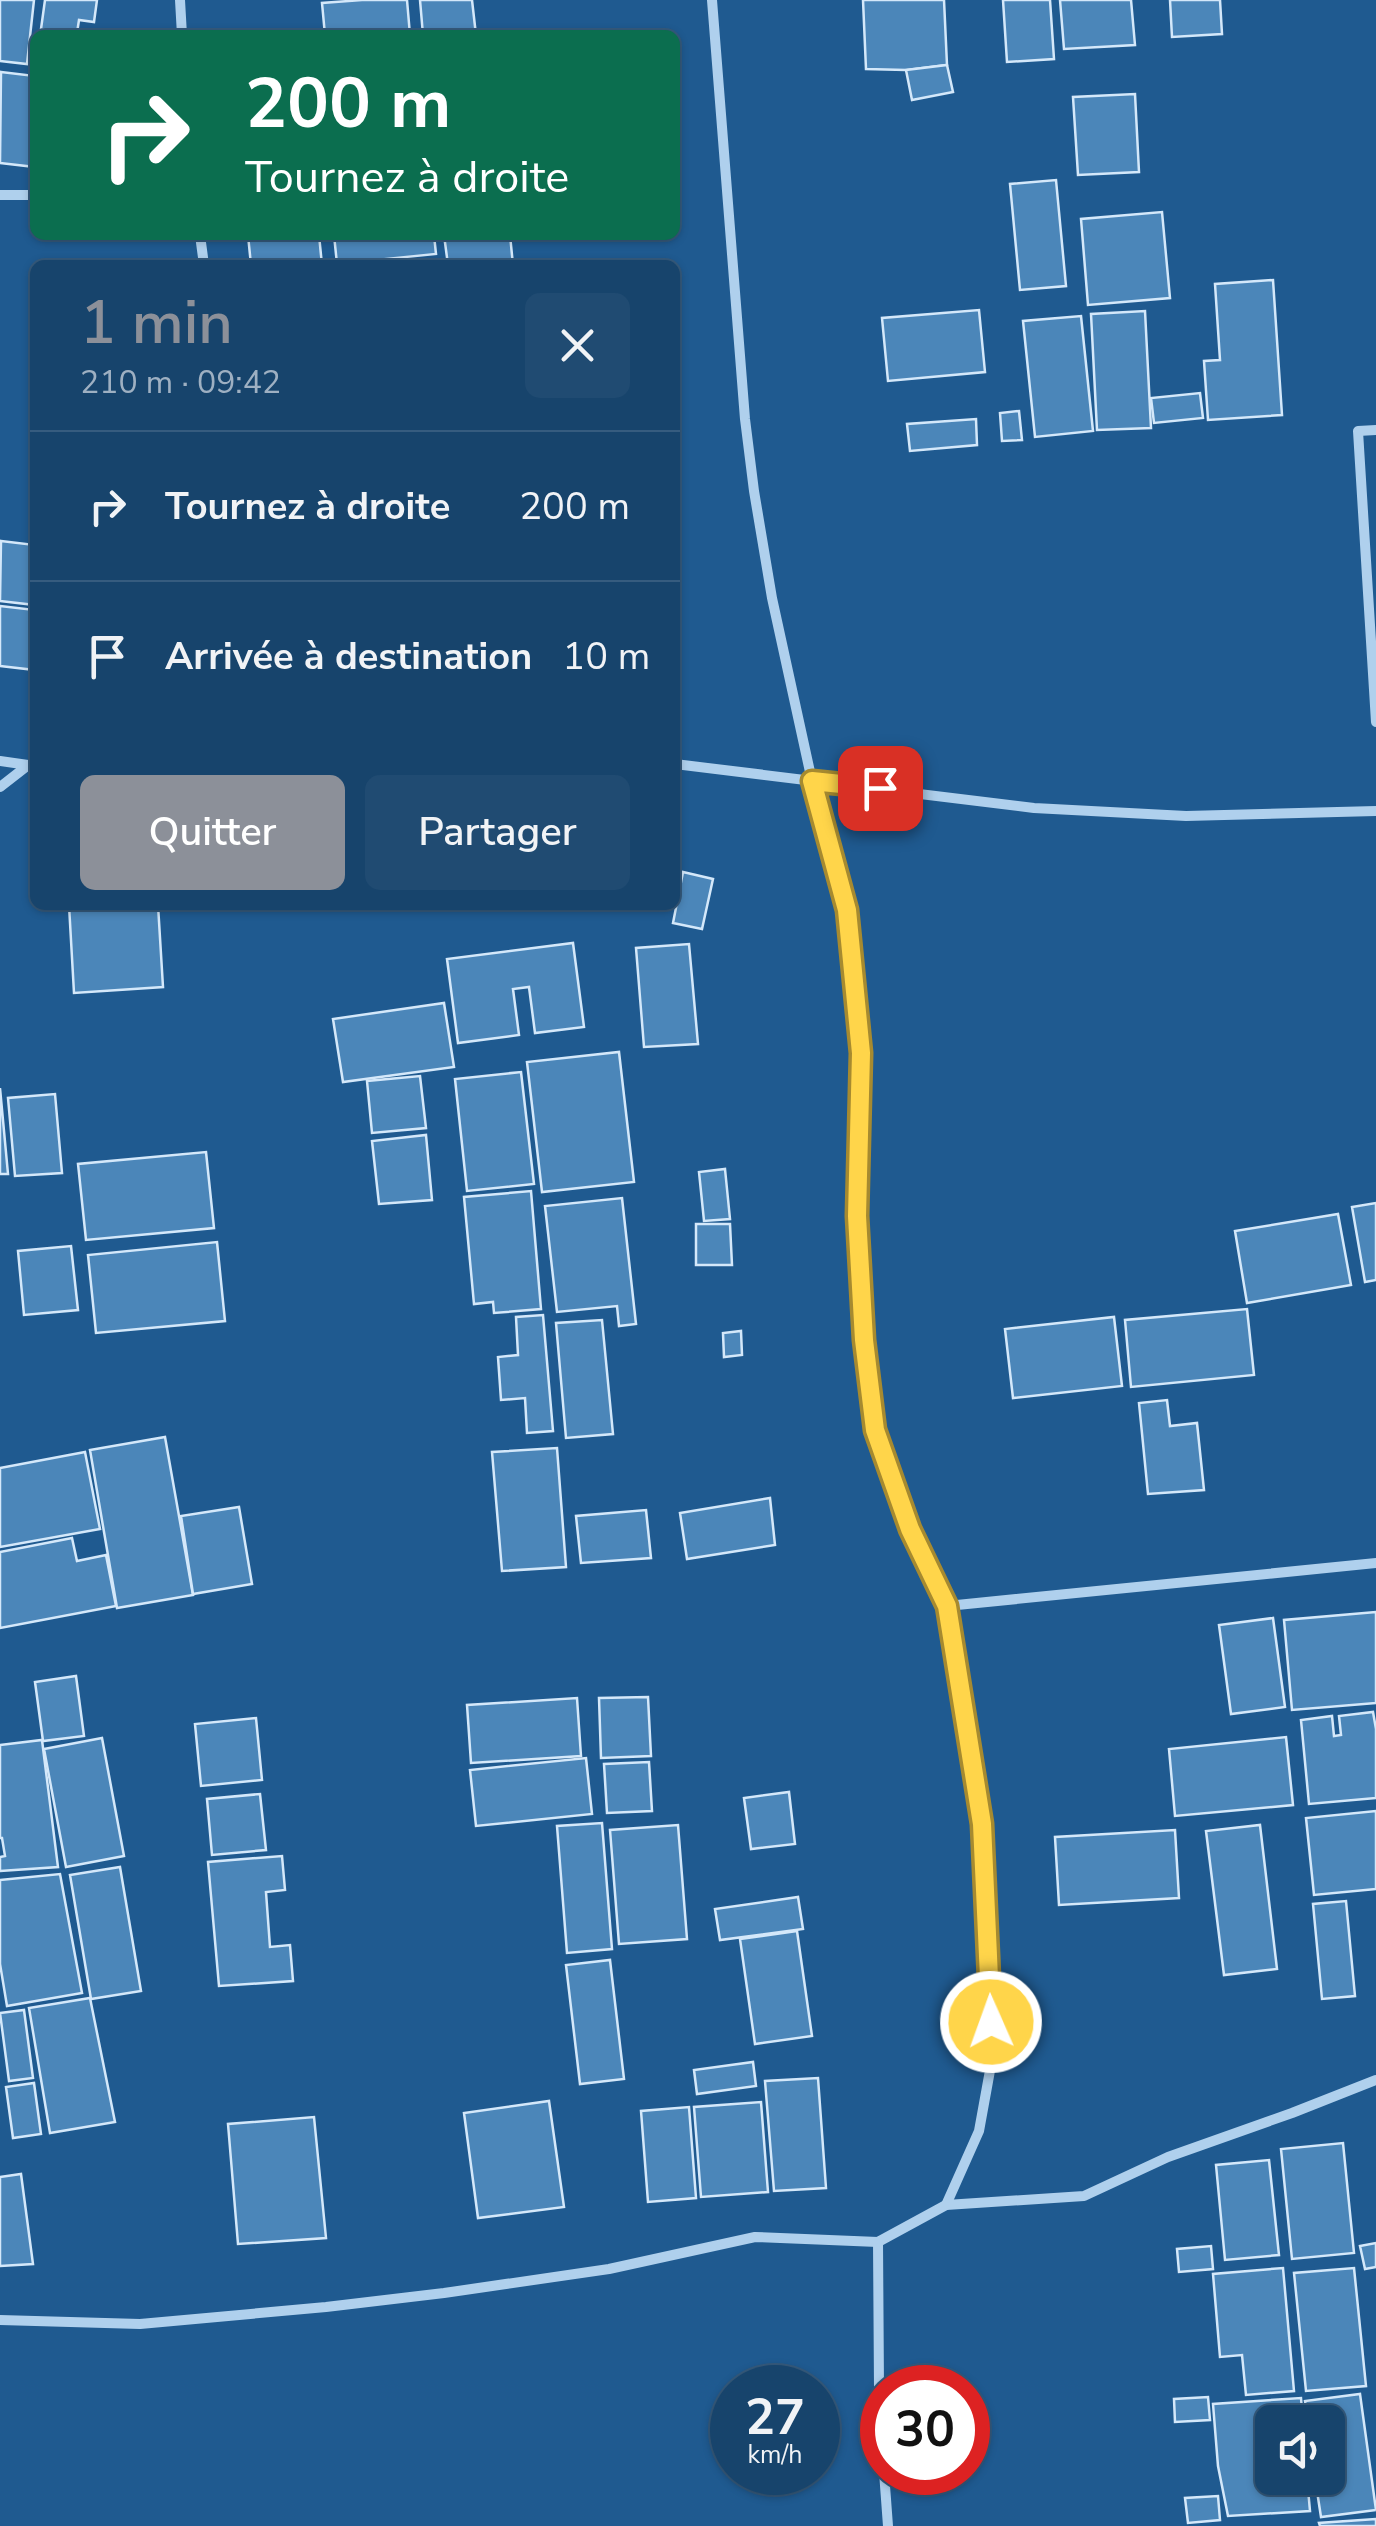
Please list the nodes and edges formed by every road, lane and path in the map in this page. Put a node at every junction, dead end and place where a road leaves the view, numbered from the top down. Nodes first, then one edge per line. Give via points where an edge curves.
1 (180, 0) edge
2 (712, 0) edge
3 (182, 30) edge
4 (0, 194) edge
5 (30, 195) edge
6 (1376, 430) edge
7 (1376, 722) edge
8 (0, 761) edge
9 (680, 765) edge
10 (30, 766) edge
11 (30, 767) edge
12 (812, 781) junction
13 (0, 787) edge
14 (1376, 811) edge
15 (1376, 1563) edge
16 (947, 1606) junction
17 (1376, 2080) edge
18 (946, 2205) junction
19 (878, 2242) junction
20 (0, 2320) edge
21 (879, 2365) edge
22 (886, 2495) edge
23 (888, 2526) edge

1 - 3 street
2 - 12 street via 754,491
4 - 5 street
6 - 7 street via 1358,432
8 - 10 street
9 - 12 street
11 - 13 street
12 - 14 street via 1034,808 1186,816
12 - 16 street via 847,910 861,1053 857,1216 875,1430 910,1529
15 - 16 street
16 - 18 street via 982,1824 993,2054 979,2131
17 - 18 street via 1168,2157 1084,2196
18 - 19 street
19 - 20 street via 756,2237 610,2269 140,2324
19 - 21 street
22 - 23 street

